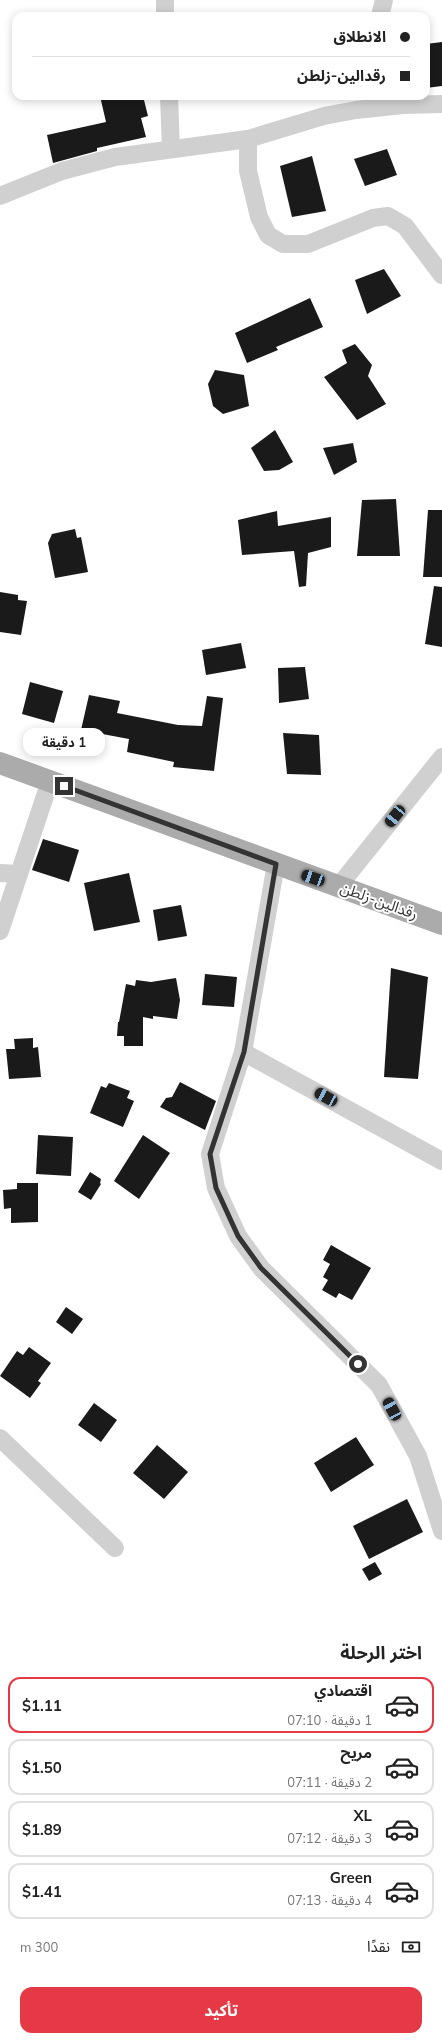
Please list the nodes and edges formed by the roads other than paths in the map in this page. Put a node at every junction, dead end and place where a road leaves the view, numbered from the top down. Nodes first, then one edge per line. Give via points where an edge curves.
1 (164, 0) edge
2 (384, 0) edge
3 (165, 12) edge
4 (381, 12) edge
5 (169, 100) edge
6 (358, 103) edge
7 (442, 104) edge
8 (248, 138) junction
9 (171, 149) junction
10 (0, 196) edge
11 (442, 275) edge
12 (442, 758) edge
13 (0, 763) edge
14 (50, 780) junction
15 (276, 864) junction
16 (0, 873) edge
17 (19, 874) junction
18 (338, 887) junction
19 (442, 924) edge
20 (0, 931) edge
21 (244, 1052) junction
22 (442, 1161) edge
23 (0, 1438) edge
24 (442, 1531) edge
25 (115, 1548) dead end

1 - 3 street
2 - 4 street
5 - 9 street
6 - 7 street
6 - 8 street via 324,116
8 - 9 street
8 - 11 street via 248,171 259,217 268,235 283,244 308,244 373,218 388,216 405,226
9 - 10 street via 115,157 62,172
12 - 18 street
13 - 14 main road, رقدالين-زلطن
14 - 15 main road, رقدالين-زلطن
14 - 17 street
15 - 18 main road, رقدالين-زلطن
15 - 21 street
16 - 17 street
17 - 20 street
18 - 19 main road, رقدالين-زلطن
21 - 22 street
21 - 24 street via 210,1154 216,1188 238,1236 261,1268 379,1385 418,1456
23 - 25 street

